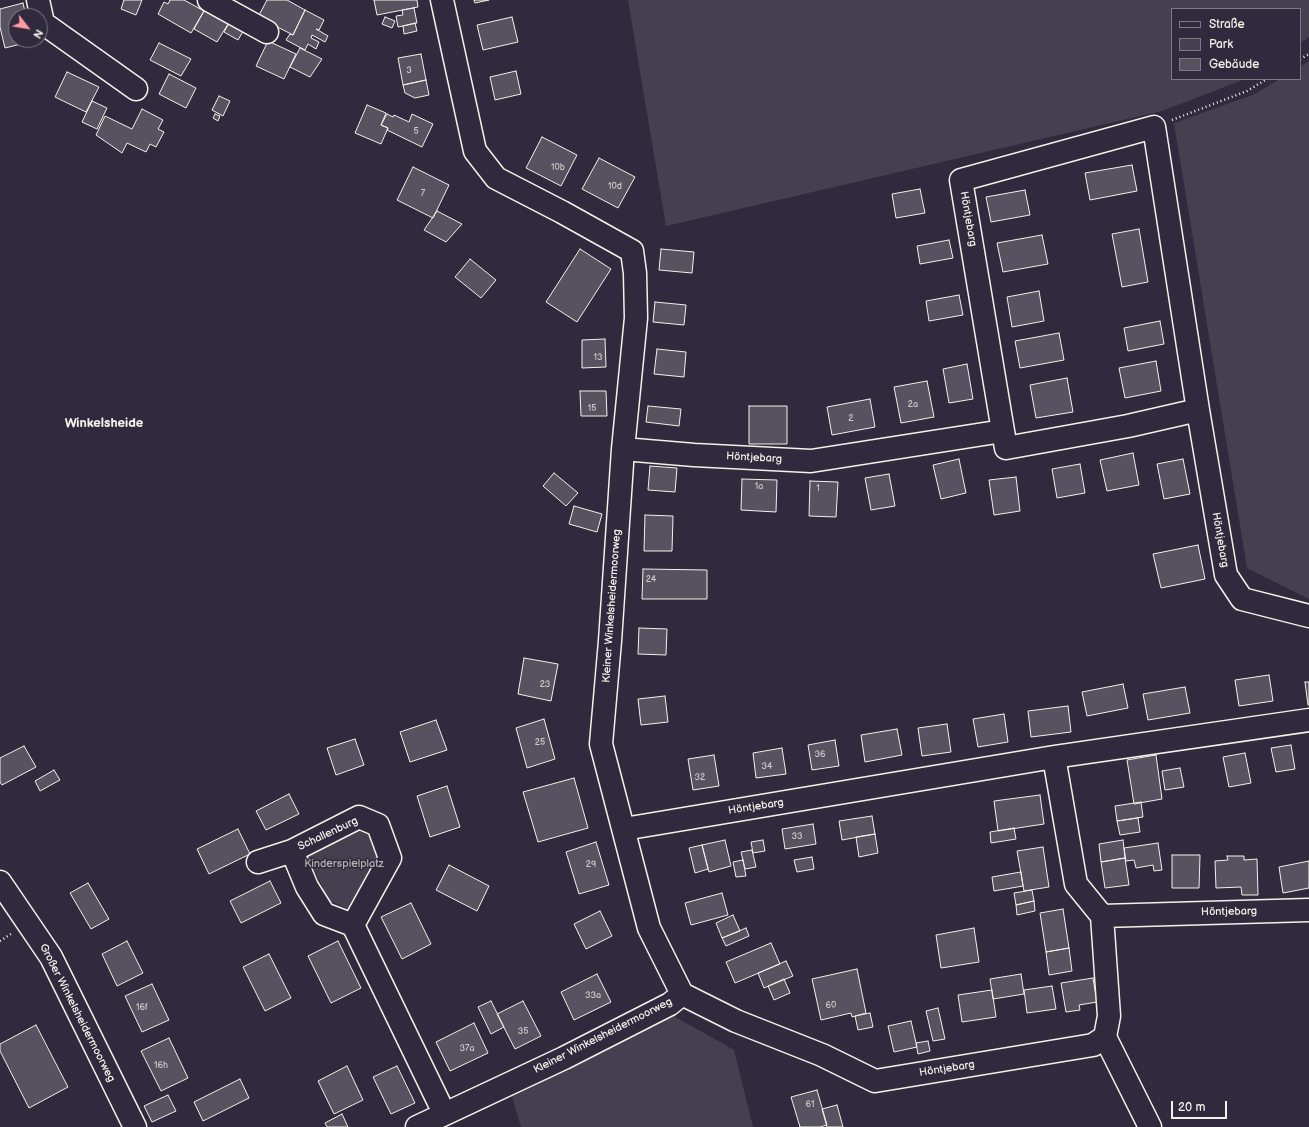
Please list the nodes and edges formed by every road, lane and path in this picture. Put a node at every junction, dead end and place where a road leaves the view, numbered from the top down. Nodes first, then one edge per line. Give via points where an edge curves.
1 (38, 0) edge
2 (209, 0) edge
3 (442, 0) edge
4 (267, 32) dead end
5 (1265, 80) edge
6 (136, 88) dead end
7 (1154, 127) junction
8 (1198, 410) junction
9 (1003, 431) junction
10 (624, 449) junction
11 (1309, 616) edge
12 (1309, 720) edge
13 (1054, 757) junction
14 (624, 829) junction
15 (292, 851) junction
16 (258, 862) dead end
17 (0, 882) edge
18 (1309, 910) edge
19 (1102, 916) junction
20 (353, 925) junction
21 (682, 994) junction
22 (1104, 1037) junction
23 (444, 1113) junction
24 (135, 1127) edge
25 (418, 1127) edge
26 (1150, 1127) edge

1 - 6 street via 43,23
2 - 4 street
3 - 10 street, Kleiner Winkelsheidermoorweg via 475,151 496,178 632,252 636,318
5 - 7 path via 1247,91
7 - 8 street, Höntjebarg
7 - 9 street, Höntjebarg via 961,180
8 - 9 street, Höntjebarg via 1128,426 1006,448
8 - 11 street, Höntjebarg via 1226,575 1242,599
9 - 10 street, Höntjebarg via 811,461 694,456
10 - 14 street, Kleiner Winkelsheidermoorweg via 601,744
12 - 13 street, Höntjebarg
13 - 14 street, Höntjebarg
13 - 19 street via 1076,884
14 - 21 street, Kleiner Winkelsheidermoorweg via 649,928
15 - 16 street
15 - 20 street, Schallenburg via 308,887 324,914
15 - 20 street, Schallenburg via 360,817 378,825 390,858
17 - 24 street, Großer Winkelsheidermoorweg via 51,957
18 - 19 street, Höntjebarg
19 - 22 street via 1109,1016
20 - 23 street
21 - 22 street, Höntjebarg via 736,1021 822,1055 875,1081 1093,1045
21 - 23 street, Kleiner Winkelsheidermoorweg via 670,1004 564,1058
22 - 26 street
23 - 25 street, Kleiner Winkelsheidermoorweg

